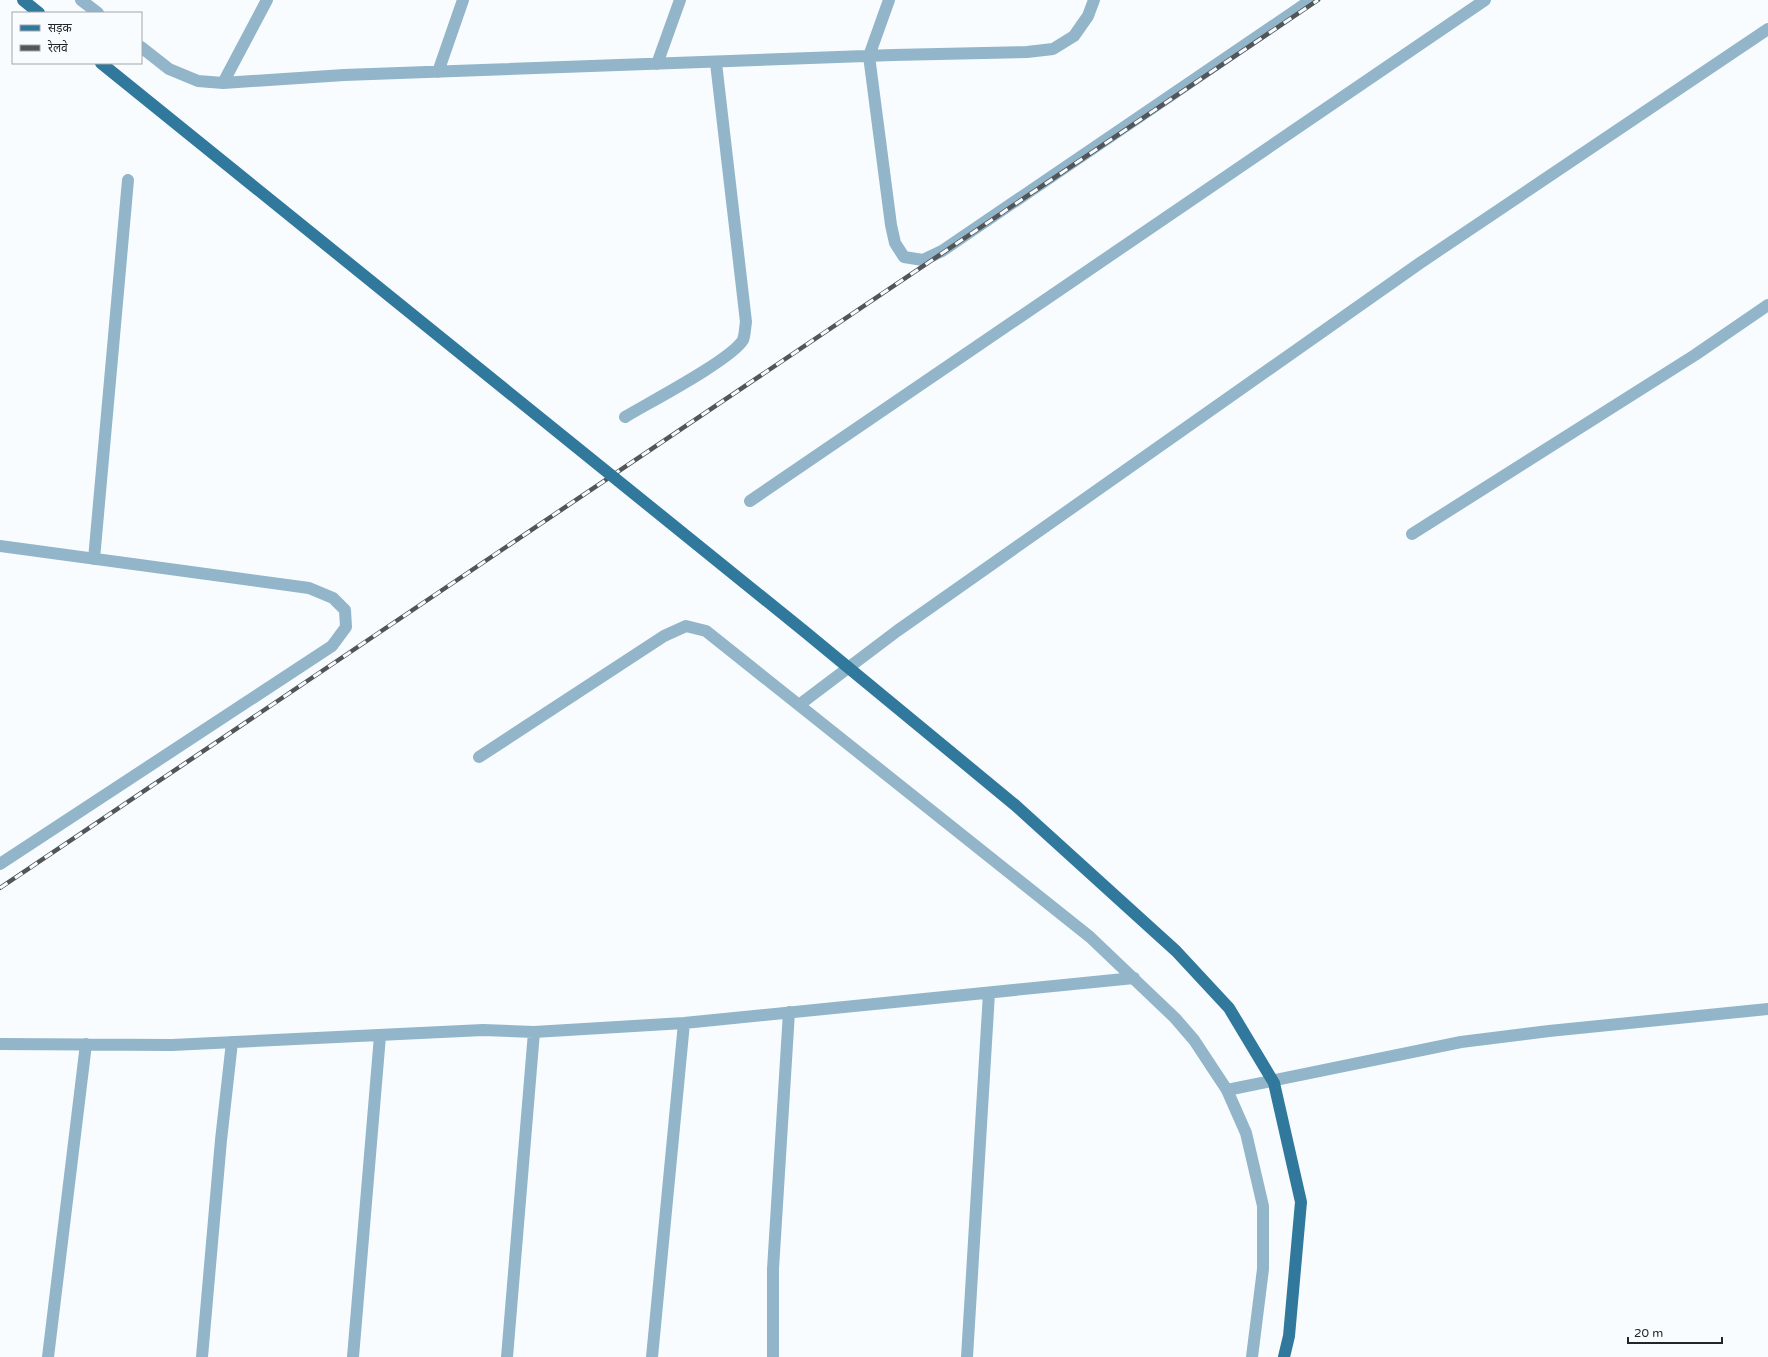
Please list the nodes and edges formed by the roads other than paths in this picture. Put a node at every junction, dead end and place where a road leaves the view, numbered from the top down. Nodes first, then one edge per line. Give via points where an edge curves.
1 (23, 0) edge
2 (81, 0) edge
3 (267, 0) edge
4 (463, 0) edge
5 (680, 0) edge
6 (889, 0) edge
7 (1094, 0) edge
8 (1311, 0) edge
9 (1485, 0) edge
10 (38, 12) edge
11 (97, 12) edge
12 (1768, 29) edge
13 (142, 48) edge
14 (869, 56) junction
15 (716, 63) junction
16 (102, 64) edge
17 (657, 64) junction
18 (438, 72) junction
19 (223, 83) junction
20 (128, 180) dead end
21 (1768, 305) edge
22 (624, 417) dead end
23 (750, 501) dead end
24 (1412, 534) dead end
25 (0, 546) edge
26 (94, 559) junction
27 (798, 705) junction
28 (479, 757) dead end
29 (0, 864) edge
30 (1134, 978) junction
31 (989, 994) junction
32 (1768, 1009) edge
33 (789, 1012) junction
34 (684, 1023) junction
35 (534, 1032) junction
36 (380, 1036) junction
37 (232, 1042) junction
38 (0, 1044) edge
39 (86, 1044) junction
40 (1227, 1090) junction
41 (48, 1357) edge
42 (202, 1357) edge
43 (353, 1357) edge
44 (507, 1357) edge
45 (652, 1357) edge
46 (773, 1357) edge
47 (966, 1357) edge
48 (1252, 1357) edge
49 (1284, 1357) edge

1 - 10 main road
2 - 11 street
3 - 19 street
4 - 18 street
5 - 17 street
6 - 14 street
7 - 14 street via 1088,16 1074,36 1053,49 1027,52
8 - 14 street via 942,251 923,260 904,257 896,243 891,225
9 - 23 street
12 - 27 street via 1413,267 897,631
13 - 19 street via 169,69 198,81
14 - 15 street
15 - 17 street
15 - 22 street via 745,308 743,340 732,352
16 - 49 main road, bridge via 804,631 1015,805 1176,951 1229,1008 1274,1083 1301,1202 1290,1336
17 - 18 street
18 - 19 street
20 - 26 street
21 - 24 street via 1695,355
25 - 26 street
26 - 29 street via 309,588 333,598 345,610 346,627 332,646
27 - 28 street via 706,631 686,626 664,636
27 - 30 street via 1090,937
30 - 31 street
30 - 40 street via 1194,1040
31 - 33 street
31 - 47 street
32 - 40 street via 1462,1042
33 - 34 street
33 - 46 street via 773,1269
34 - 35 street
34 - 45 street
35 - 36 street via 483,1030
35 - 44 street
36 - 37 street
36 - 43 street
37 - 39 street via 172,1045
37 - 42 street via 220,1140
38 - 39 street
39 - 41 street
40 - 48 street via 1246,1133 1263,1206 1263,1269

